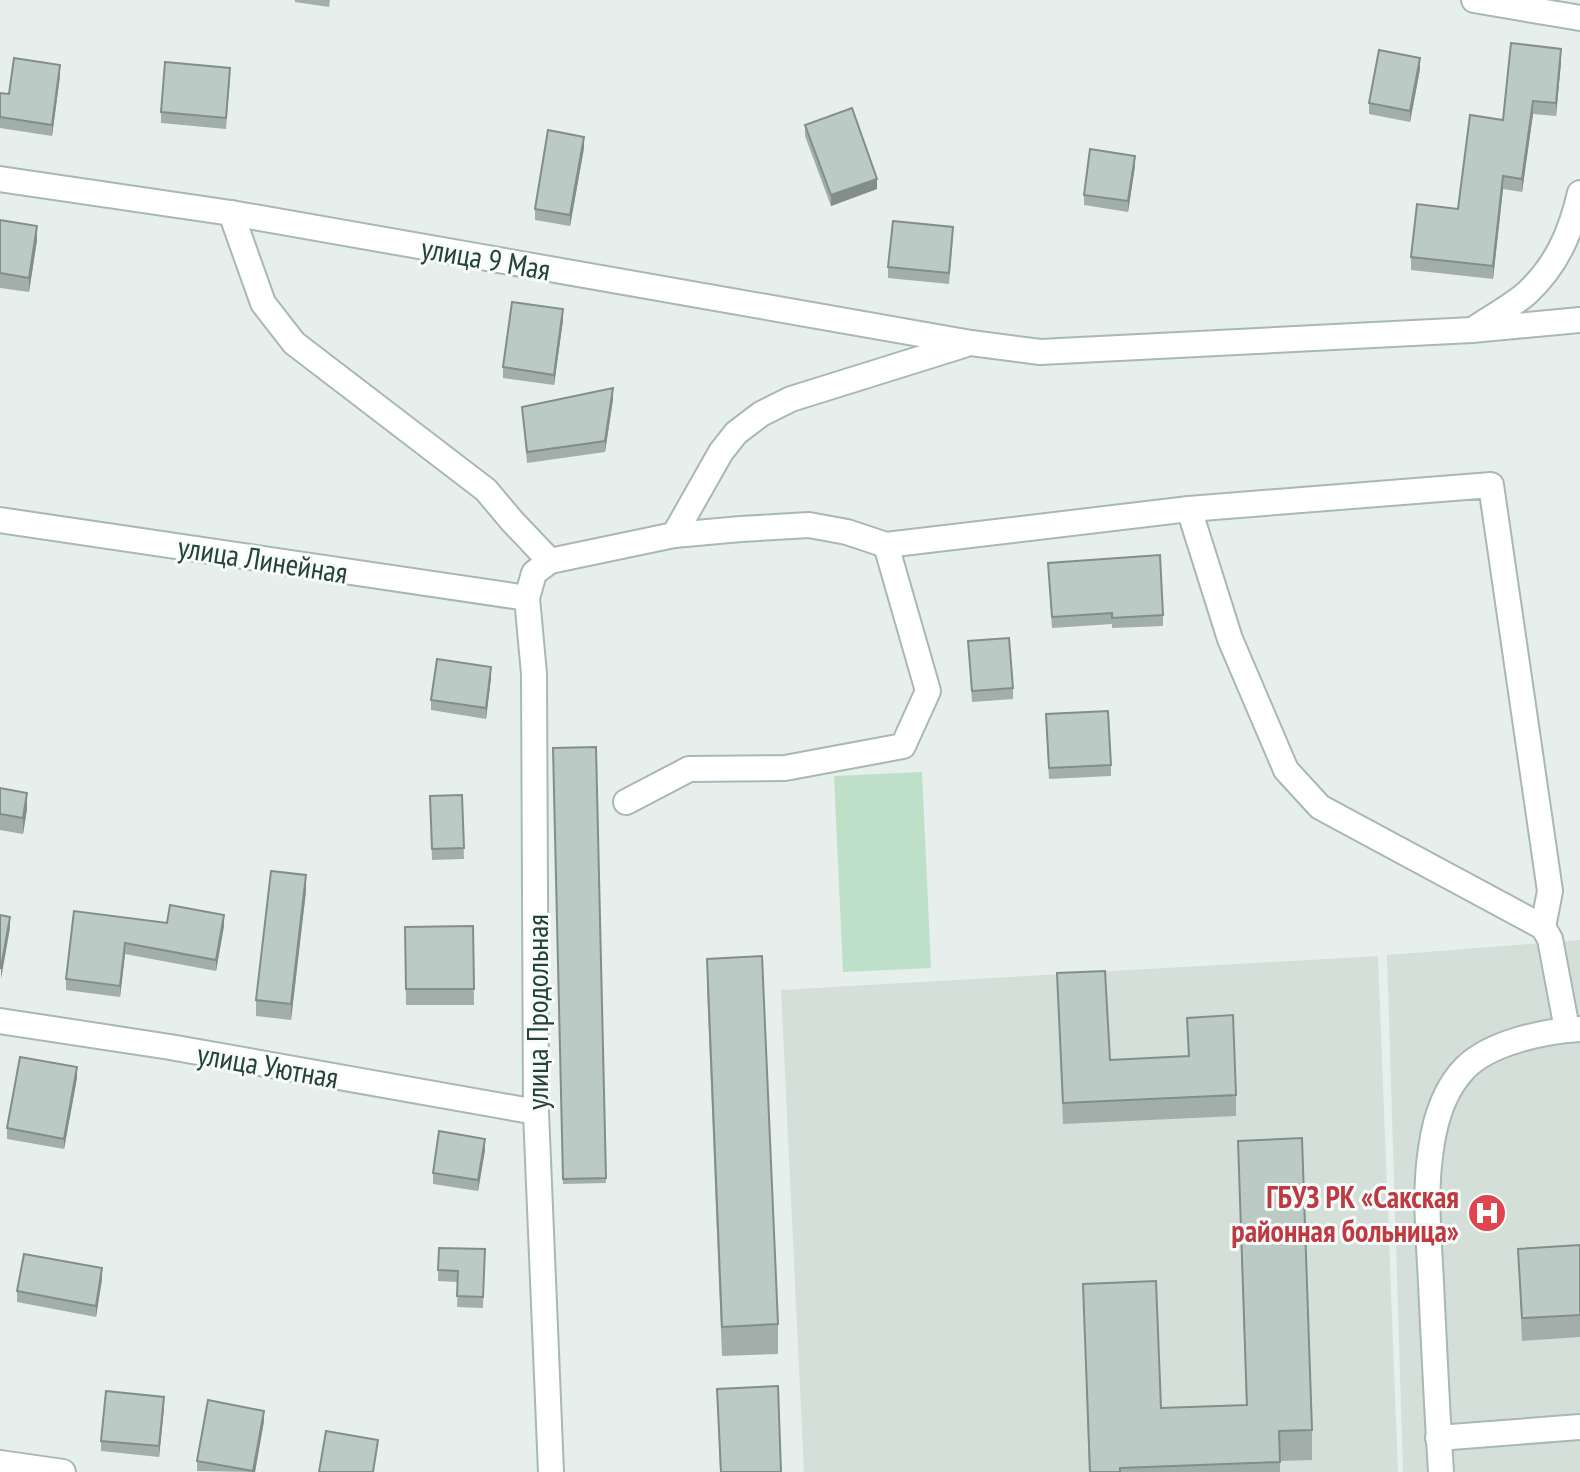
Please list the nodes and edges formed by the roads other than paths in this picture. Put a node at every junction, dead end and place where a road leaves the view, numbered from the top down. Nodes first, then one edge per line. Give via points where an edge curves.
1 (1474, 0) edge
2 (1580, 18) edge
3 (0, 179) edge
4 (1580, 193) edge
5 (231, 213) junction
6 (1580, 320) edge
7 (1472, 330) junction
8 (971, 343) junction
9 (1189, 509) junction
10 (0, 520) edge
11 (674, 535) junction
12 (886, 545) junction
13 (550, 561) junction
14 (527, 598) junction
15 (626, 802) dead end
16 (1543, 927) junction
17 (0, 1021) edge
18 (1573, 1029) edge
19 (536, 1112) junction
20 (1580, 1427) edge
21 (1438, 1438) junction
22 (0, 1463) edge
23 (63, 1472) edge
24 (551, 1472) edge
25 (1441, 1472) edge

1 - 2 street
3 - 5 street, улица 9 Мая
4 - 7 street via 1554,261 1526,294
5 - 8 street, улица 9 Мая
5 - 13 street via 263,303 294,343 486,490
6 - 7 street, улица 9 Мая
7 - 8 street, улица 9 Мая via 1040,352
8 - 11 street via 791,399 761,414 721,452
9 - 12 street
9 - 16 street via 1230,639 1286,770 1320,807
9 - 16 street via 1491,485 1550,891
10 - 14 street, улица Линейная
11 - 12 street via 809,525
11 - 13 street
12 - 15 street via 928,691 903,746 785,768 689,769
13 - 14 street via 534,573
14 - 19 street, улица Продольная via 534,674
16 - 18 street
17 - 19 street, улица Уютная
18 - 21 street via 1483,1053 1465,1068 1439,1111 1427,1197
19 - 24 street, улица Продольная
20 - 21 street
21 - 25 street
22 - 23 street

